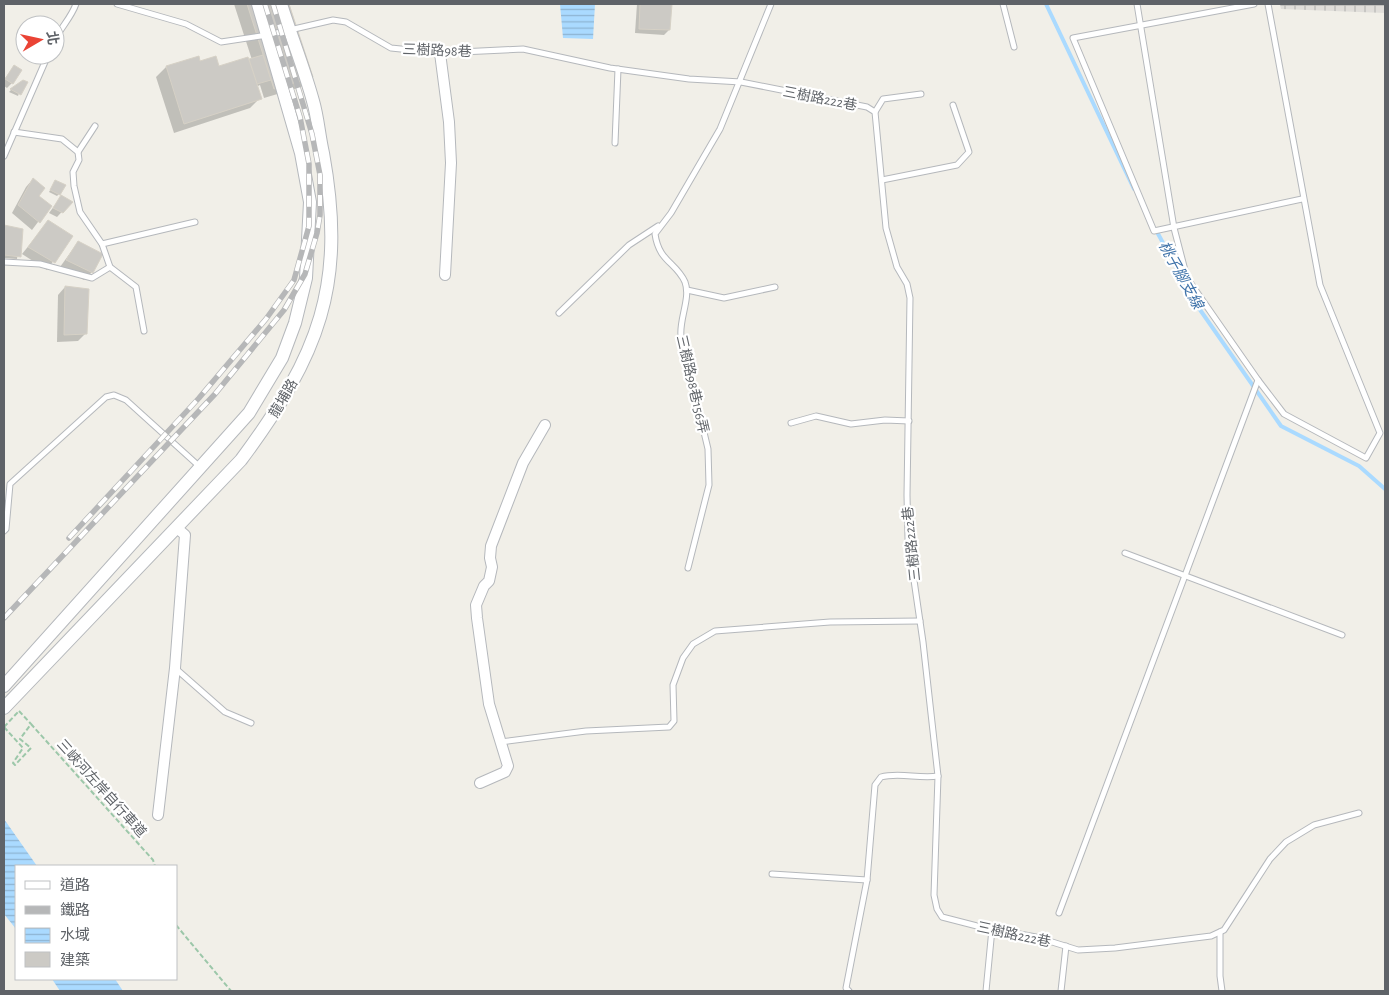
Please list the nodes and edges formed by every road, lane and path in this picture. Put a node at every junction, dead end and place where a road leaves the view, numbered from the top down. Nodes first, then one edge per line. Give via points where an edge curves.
1 (76, 4) edge
2 (117, 4) edge
3 (258, 4) edge
4 (281, 4) edge
5 (770, 4) edge
6 (1003, 4) edge
7 (1137, 4) edge
8 (1254, 4) edge
9 (1268, 4) edge
10 (65, 24) edge
11 (1141, 25) junction
12 (290, 30) junction
13 (268, 35) junction
14 (1014, 47) dead end
15 (440, 53) junction
16 (44, 65) edge
17 (618, 69) junction
18 (741, 82) junction
19 (921, 94) dead end
20 (953, 106) dead end
21 (875, 112) junction
22 (95, 126) dead end
23 (14, 132) junction
24 (615, 143) dead end
25 (78, 152) junction
26 (4, 156) edge
27 (882, 180) junction
28 (1302, 199) junction
29 (195, 222) dead end
30 (660, 225) junction
31 (1174, 228) junction
32 (102, 244) junction
33 (4, 262) edge
34 (110, 267) junction
35 (446, 275) dead end
36 (775, 287) dead end
37 (687, 290) junction
38 (559, 313) dead end
39 (144, 331) dead end
40 (1258, 380) junction
41 (909, 421) junction
42 (791, 423) dead end
43 (545, 425) dead end
44 (200, 468) junction
45 (178, 528) junction
46 (4, 531) edge
47 (1125, 553) dead end
48 (688, 568) dead end
49 (1184, 575) junction
50 (920, 621) junction
51 (1342, 635) dead end
52 (175, 668) junction
53 (4, 686) edge
54 (6, 706) edge
55 (251, 723) dead end
56 (31, 724) junction
57 (4, 727) edge
58 (501, 742) junction
59 (938, 776) junction
60 (480, 783) dead end
61 (1359, 813) dead end
62 (158, 815) dead end
63 (155, 865) edge
64 (772, 874) dead end
65 (867, 880) junction
66 (1059, 913) dead end
67 (178, 927) edge
68 (992, 929) junction
69 (1220, 932) junction
70 (1066, 946) junction
71 (231, 991) edge
72 (849, 991) edge
73 (986, 991) edge
74 (1062, 991) edge
75 (1222, 991) edge

1 - 10 lane
2 - 13 lane, 三樹路98巷 via 186,24 221,42
3 - 13 street, 龍埔路
4 - 12 street, 龍埔路
5 - 18 lane
6 - 14 lane
7 - 11 lane
8 - 11 lane
9 - 28 lane
11 - 31 lane
11 - 31 lane via 1073,38 1154,231
12 - 13 lane, 三樹路98巷
12 - 15 lane, 三樹路98巷 via 333,20 346,22 391,48
12 - 45 street, 龍埔路 via 313,102 330,196 332,248 321,319 303,363 274,416 241,460
13 - 44 street, 龍埔路 via 306,179 310,222 306,278 282,358 249,413
15 - 17 lane, 三樹路98巷 via 523,49
15 - 35 street via 451,163
16 - 23 lane
17 - 18 lane, 三樹路98巷
17 - 24 lane
18 - 21 lane, 三樹路222巷 via 867,107
18 - 30 lane via 720,129 671,214
19 - 21 lane via 883,99
20 - 27 lane via 968,152 957,165
21 - 27 lane, 三樹路222巷
22 - 25 lane
23 - 25 lane via 62,139
23 - 26 lane
25 - 32 lane via 74,186 80,212
27 - 41 lane, 三樹路222巷 via 886,228 910,298
28 - 31 lane
28 - 40 lane via 1320,285 1380,433 1366,458 1284,414
29 - 32 lane
30 - 37 lane via 655,234 660,254 684,280
30 - 38 lane via 629,245
31 - 40 lane via 1187,278
32 - 34 lane
33 - 34 lane via 40,264 92,278
34 - 39 lane via 136,287
36 - 37 lane via 724,298
37 - 48 lane, 三樹路98巷156弄 via 680,324 681,336 708,449 709,485
40 - 49 lane
41 - 42 lane via 851,424 816,416
41 - 50 lane, 三樹路222巷 via 908,539
43 - 58 street via 523,464 491,546 489,581 476,604 490,704
44 - 46 lane via 126,400 114,395 106,397 10,484
44 - 53 street, 龍埔路
45 - 52 street via 185,535
45 - 54 street, 龍埔路
47 - 49 lane
49 - 51 lane
49 - 66 lane
50 - 58 lane via 830,622 715,631 693,644 683,658 673,685 674,721 669,727 586,731
50 - 59 lane, 三樹路222巷
52 - 55 lane via 225,712
52 - 62 street
56 - 57 path, 三峽河左岸自行車道, bridge via 19,711
56 - 57 path via 20,738 30,748 15,765 12,763 23,748
56 - 63 path, 三峽河左岸自行車道
58 - 60 street via 508,766 505,772
59 - 65 lane via 888,775 881,777 875,785
59 - 68 lane, 三樹路222巷 via 936,909 942,917
61 - 69 lane via 1314,826 1286,842 1270,859
64 - 65 lane
65 - 72 lane via 846,988
67 - 71 path
68 - 70 lane, 三樹路222巷 via 1036,936
68 - 73 lane
69 - 70 lane, 三樹路222巷 via 1114,948 1078,950
69 - 75 lane
70 - 74 lane

